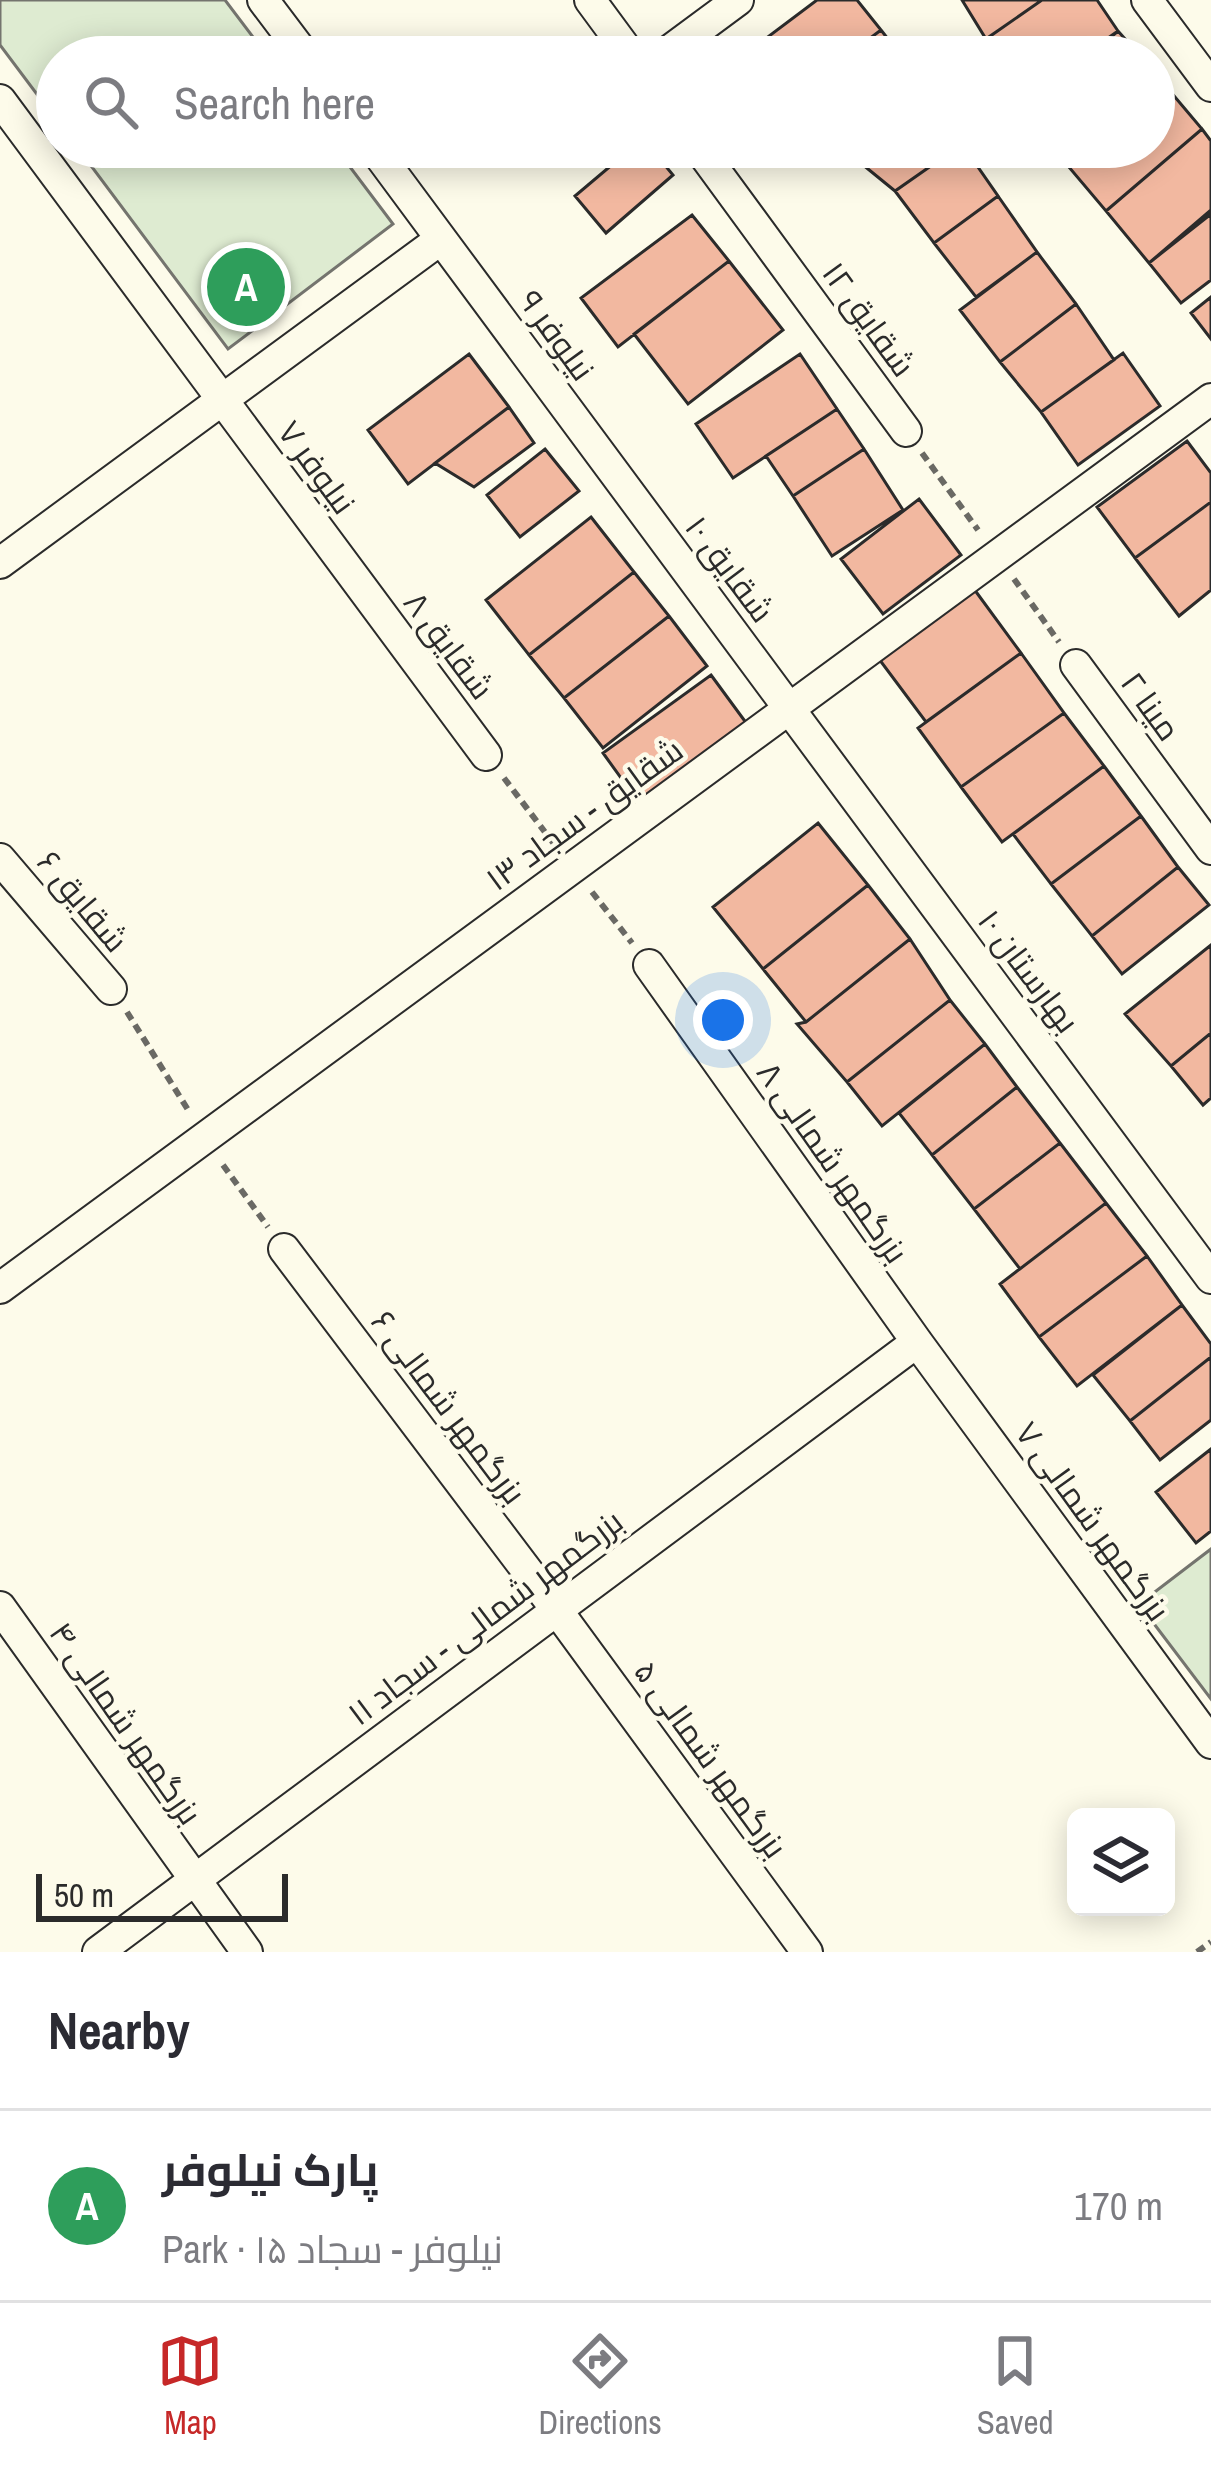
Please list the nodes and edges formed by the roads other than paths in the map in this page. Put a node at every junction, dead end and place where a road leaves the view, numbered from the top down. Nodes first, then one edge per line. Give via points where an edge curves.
1 (590, 0) edge
2 (738, 0) edge
3 (1147, 0) edge
4 (270, 9) edge
5 (290, 36) edge
6 (617, 36) edge
7 (689, 36) edge
8 (1174, 36) edge
9 (1175, 38) edge
10 (1211, 86) edge
11 (0, 100) edge
12 (36, 148) edge
13 (51, 168) edge
14 (389, 168) edge
15 (713, 168) edge
16 (441, 239) junction
17 (222, 399) junction
18 (1211, 399) edge
19 (906, 430) dead end
20 (614, 473) joint
21 (0, 563) edge
22 (354, 578) joint
23 (1076, 665) dead end
24 (788, 708) junction
25 (486, 755) dead end
26 (1211, 849) edge
27 (0, 859) edge
28 (649, 964) dead end
29 (111, 989) dead end
30 (284, 1249) dead end
31 (1211, 1278) edge
32 (0, 1288) edge
33 (917, 1342) junction
34 (0, 1607) edge
35 (556, 1609) junction
36 (1211, 1743) edge
37 (194, 1880) junction
38 (98, 1952) edge
39 (248, 1952) edge
40 (807, 1952) edge

1 - 6 street
2 - 7 street
3 - 8 street
4 - 5 street
9 - 10 street
11 - 12 street, نیلوفر ۷
13 - 17 street, نیلوفر ۷
14 - 16 street, نیلوفر ۹
15 - 19 street, شقایق ۱۲
16 - 17 street
16 - 20 street, نیلوفر ۹
17 - 21 street
17 - 22 street, نیلوفر ۷
18 - 24 street, شقایق - سجاد ۱۳
20 - 24 street, شقایق ۱۰
22 - 25 street, شقایق ۸
23 - 26 street, مینا ۲
24 - 31 street, بهارستان ۱۰
24 - 32 street, شقایق - سجاد ۱۳
27 - 29 street, شقایق ۶
28 - 33 street, بزرگمهر شمالی ۸
30 - 35 street, بزرگمهر شمالی ۶
33 - 35 street, بزرگمهر شمالی - سجاد ۱۱
33 - 36 street, بزرگمهر شمالی ۷
34 - 37 street, بزرگمهر شمالی ۴
35 - 37 street, بزرگمهر شمالی - سجاد ۱۱
35 - 40 street, بزرگمهر شمالی ۵
37 - 38 street, بزرگمهر شمالی - سجاد ۱۱
37 - 39 street, بزرگمهر شمالی ۴

